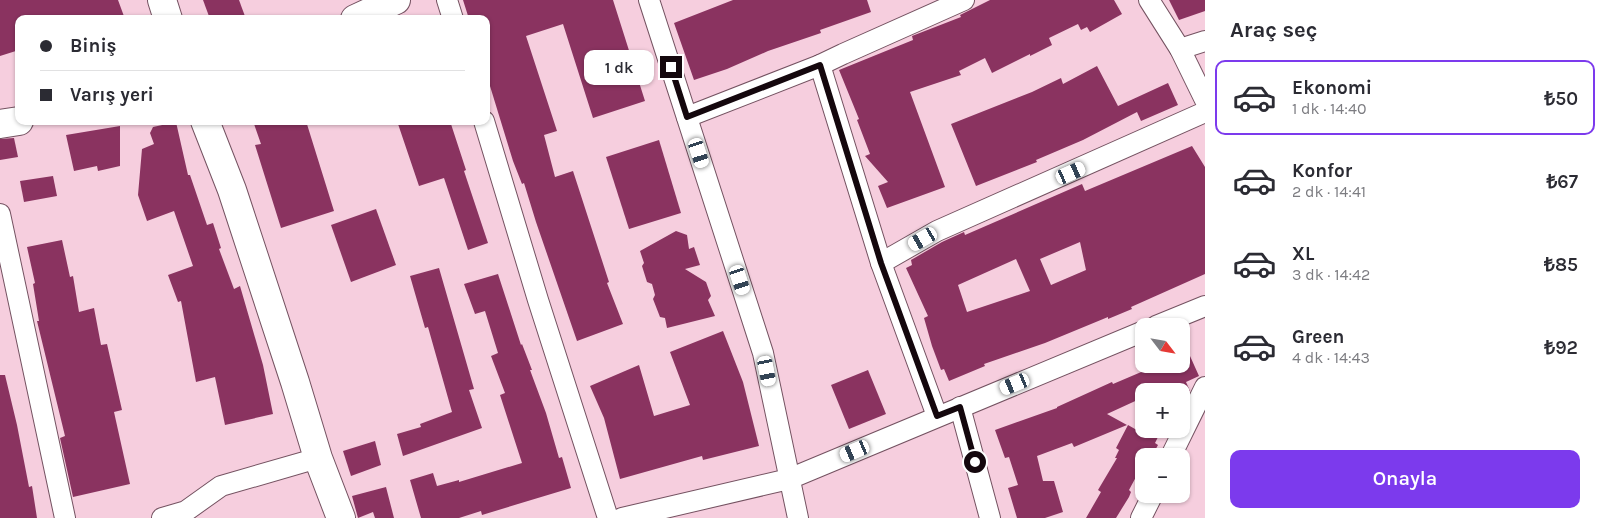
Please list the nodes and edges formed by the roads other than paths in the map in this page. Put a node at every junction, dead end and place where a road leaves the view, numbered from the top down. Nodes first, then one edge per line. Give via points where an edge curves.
1 (162, 0) edge
2 (396, 0) edge
3 (447, 0) edge
4 (649, 0) edge
5 (964, 0) edge
6 (1149, 0) edge
7 (167, 15) edge
8 (364, 15) edge
9 (452, 15) edge
10 (1205, 41) edge
11 (1180, 49) junction
12 (820, 65) junction
13 (1205, 100) edge
14 (1205, 112) edge
15 (687, 117) junction
16 (15, 122) edge
17 (0, 124) edge
18 (207, 125) edge
19 (485, 125) edge
20 (0, 214) edge
21 (881, 263) junction
22 (1205, 306) edge
23 (1176, 318) edge
24 (1135, 335) edge
25 (1205, 387) edge
26 (960, 407) junction
27 (937, 416) junction
28 (1175, 448) edge
29 (318, 458) junction
30 (789, 479) junction
31 (187, 514) edge
32 (65, 518) edge
33 (162, 518) edge
34 (341, 518) edge
35 (608, 518) edge
36 (622, 518) edge
37 (798, 518) edge
38 (990, 518) edge

1 - 7 main road
2 - 8 main road
3 - 9 street
4 - 15 street
5 - 12 street
6 - 11 street
10 - 11 street
11 - 13 street
12 - 15 street
12 - 21 street
14 - 21 street via 937,231
15 - 30 street via 763,353
16 - 17 main road
18 - 29 main road via 232,190
19 - 35 street
20 - 32 street
21 - 27 street
22 - 23 street
24 - 26 street
25 - 28 street
26 - 27 street
26 - 38 street
27 - 30 street
29 - 31 street via 221,486
29 - 34 main road
30 - 36 street
30 - 37 street
31 - 33 street

